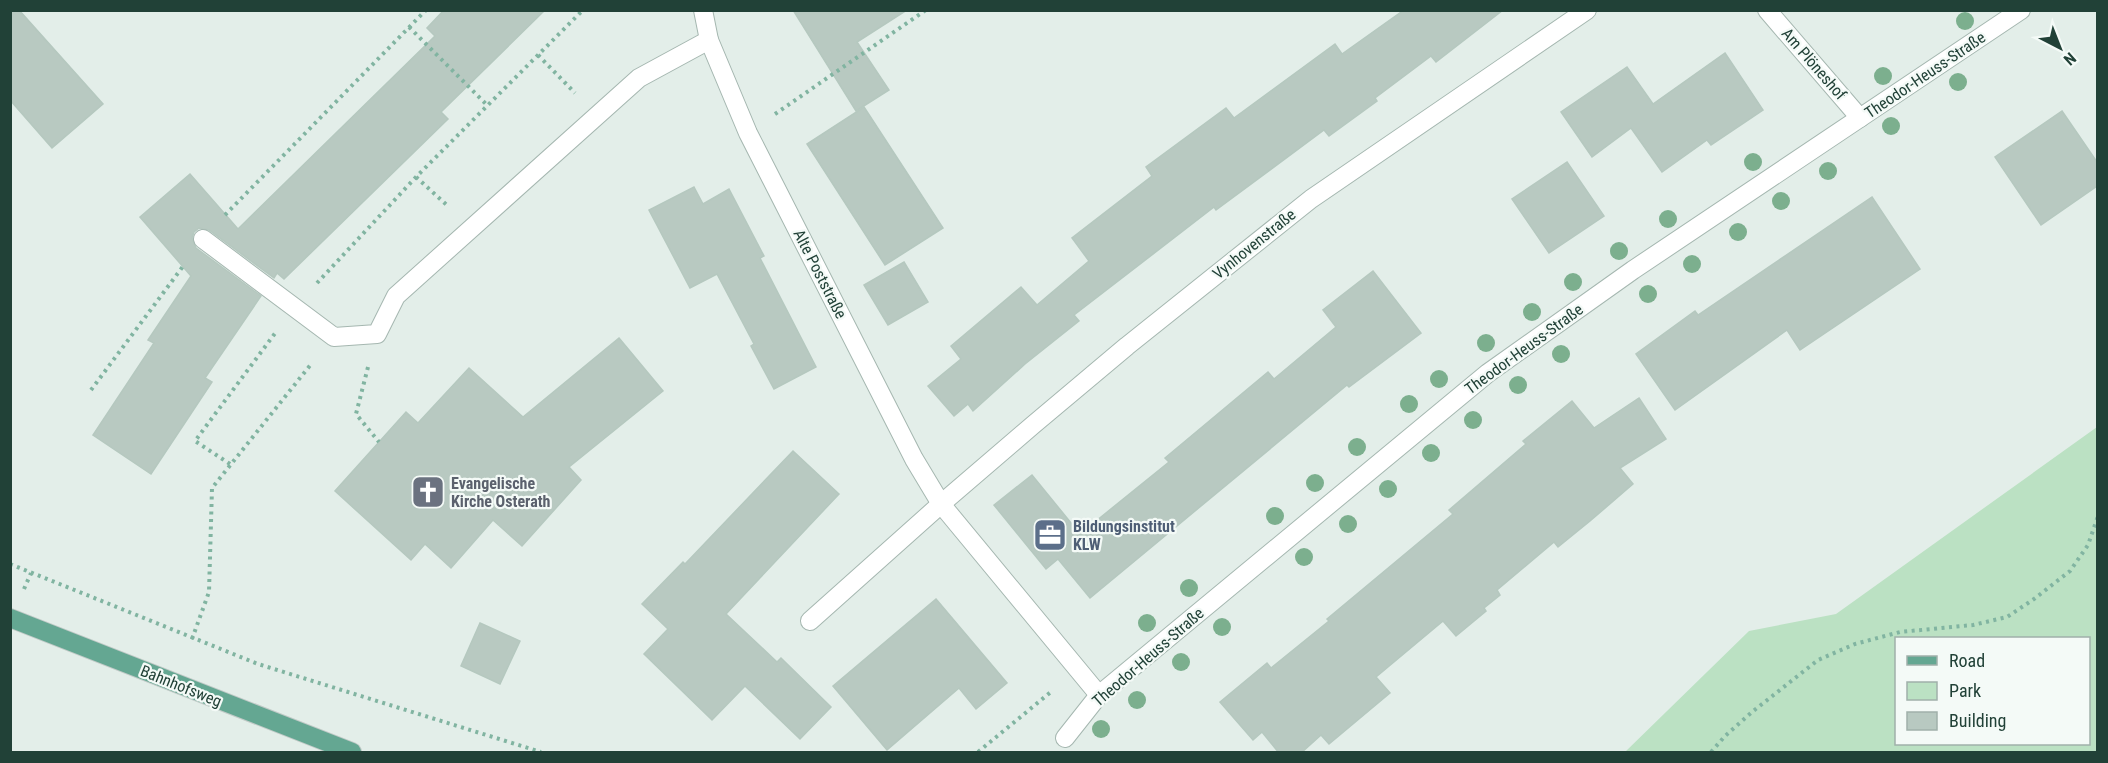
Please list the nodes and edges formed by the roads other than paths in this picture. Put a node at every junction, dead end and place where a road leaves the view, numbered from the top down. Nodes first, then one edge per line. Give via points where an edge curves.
1 (703, 10) edge
2 (1587, 10) edge
3 (1767, 10) edge
4 (2021, 10) edge
5 (709, 40) junction
6 (1860, 118) junction
7 (203, 239) road end
8 (941, 504) junction
9 (10, 618) edge
10 (810, 621) dead end
11 (1099, 695) junction
12 (1065, 738) dead end
13 (352, 753) edge

1 - 5 street, Alte Poststraße
2 - 8 street, Vynhovenstraße via 1311,199 1127,346
3 - 6 street, Am Plöneshof
4 - 6 street, Theodor-Heuss-Straße
5 - 7 street via 639,78 396,296 377,334 334,337
5 - 8 street, Alte Poststraße via 748,133 914,459
6 - 11 street, Theodor-Heuss-Straße via 1488,373
8 - 10 street
8 - 11 street, Alte Poststraße
9 - 13 main road, Bahnhofsweg
11 - 12 street, Theodor-Heuss-Straße

